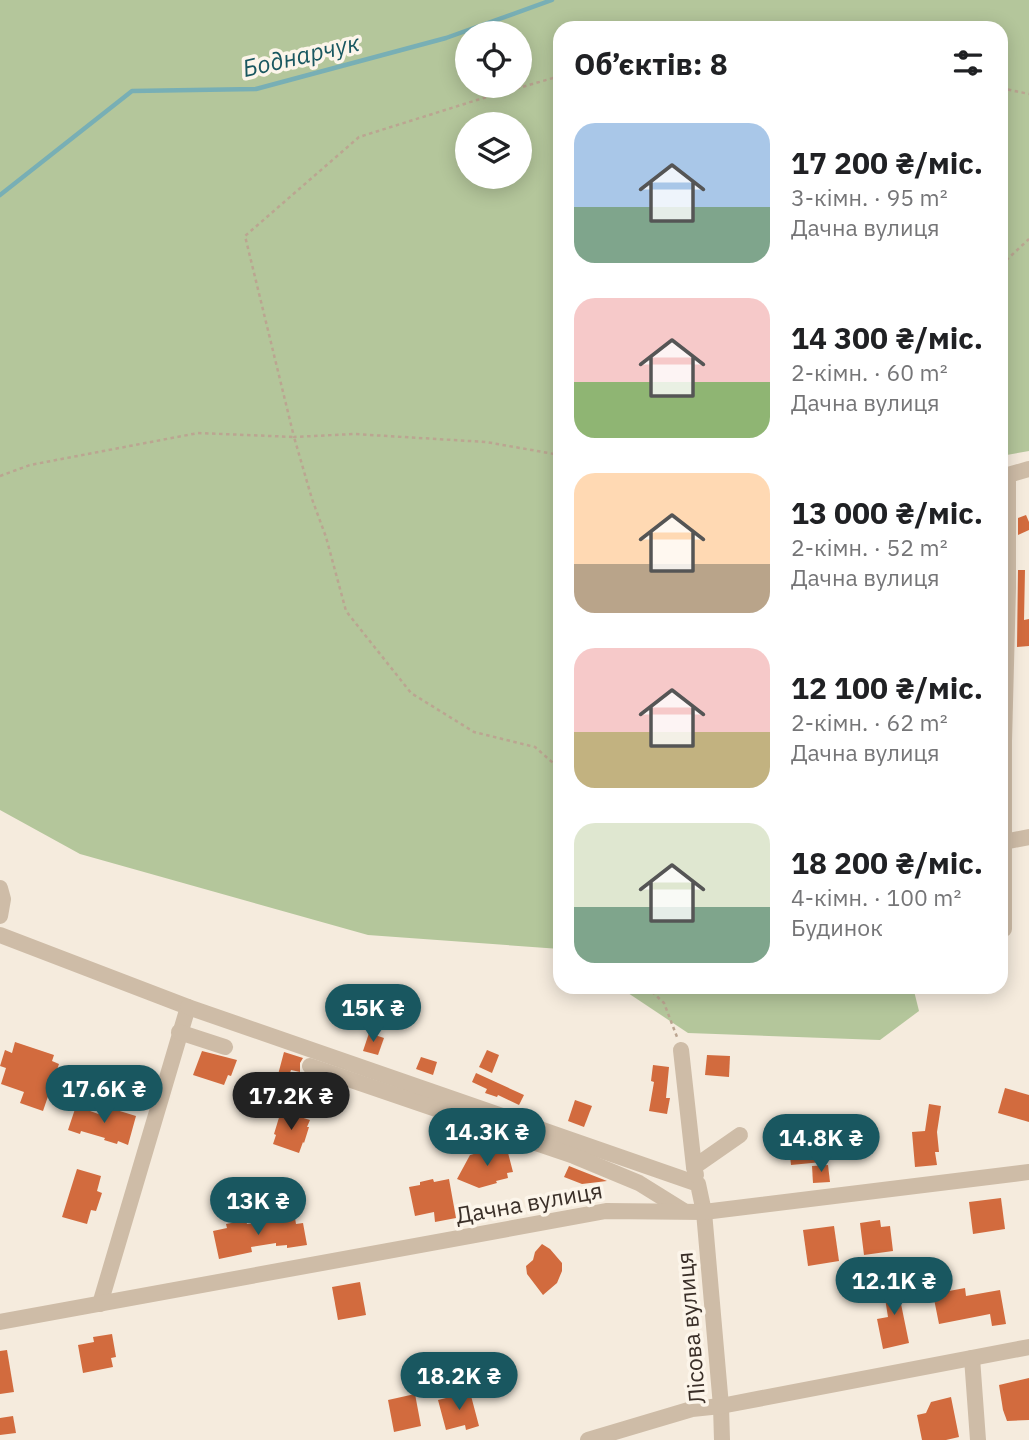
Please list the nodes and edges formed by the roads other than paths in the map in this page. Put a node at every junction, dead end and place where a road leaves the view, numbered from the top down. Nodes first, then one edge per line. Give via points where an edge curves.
1 (1029, 469) edge
2 (1008, 475) edge
3 (1008, 475) edge
4 (1008, 588) edge
5 (1029, 837) edge
6 (1008, 841) edge
7 (0, 888) edge
8 (0, 916) edge
9 (0, 935) edge
10 (188, 1007) junction
11 (179, 1032) junction
12 (225, 1047) dead end
13 (681, 1050) road end
14 (310, 1066) dead end
15 (740, 1135) dead end
16 (694, 1167) junction
17 (1029, 1172) edge
18 (698, 1184) junction
19 (684, 1212) junction
20 (704, 1212) junction
21 (100, 1304) junction
22 (0, 1322) edge
23 (1029, 1347) edge
24 (972, 1358) junction
25 (721, 1406) junction
26 (588, 1440) edge
27 (722, 1440) edge
28 (978, 1440) edge

1 - 2 street
3 - 4 street
5 - 6 street
7 - 8 street
9 - 10 street
10 - 11 street
10 - 18 street
11 - 12 street
11 - 21 street
13 - 16 street, Лісова вулиця
14 - 19 street via 574,1156 639,1183
15 - 16 street
16 - 18 street, Лісова вулиця
17 - 20 street, Дачна вулиця
18 - 20 street, Лісова вулиця
19 - 20 street, Дачна вулиця
19 - 21 street, Дачна вулиця via 607,1211
20 - 25 street, Лісова вулиця
21 - 22 street, Дачна вулиця
23 - 24 street
24 - 25 street
24 - 28 street
25 - 26 street via 692,1409
25 - 27 street, Лісова вулиця

